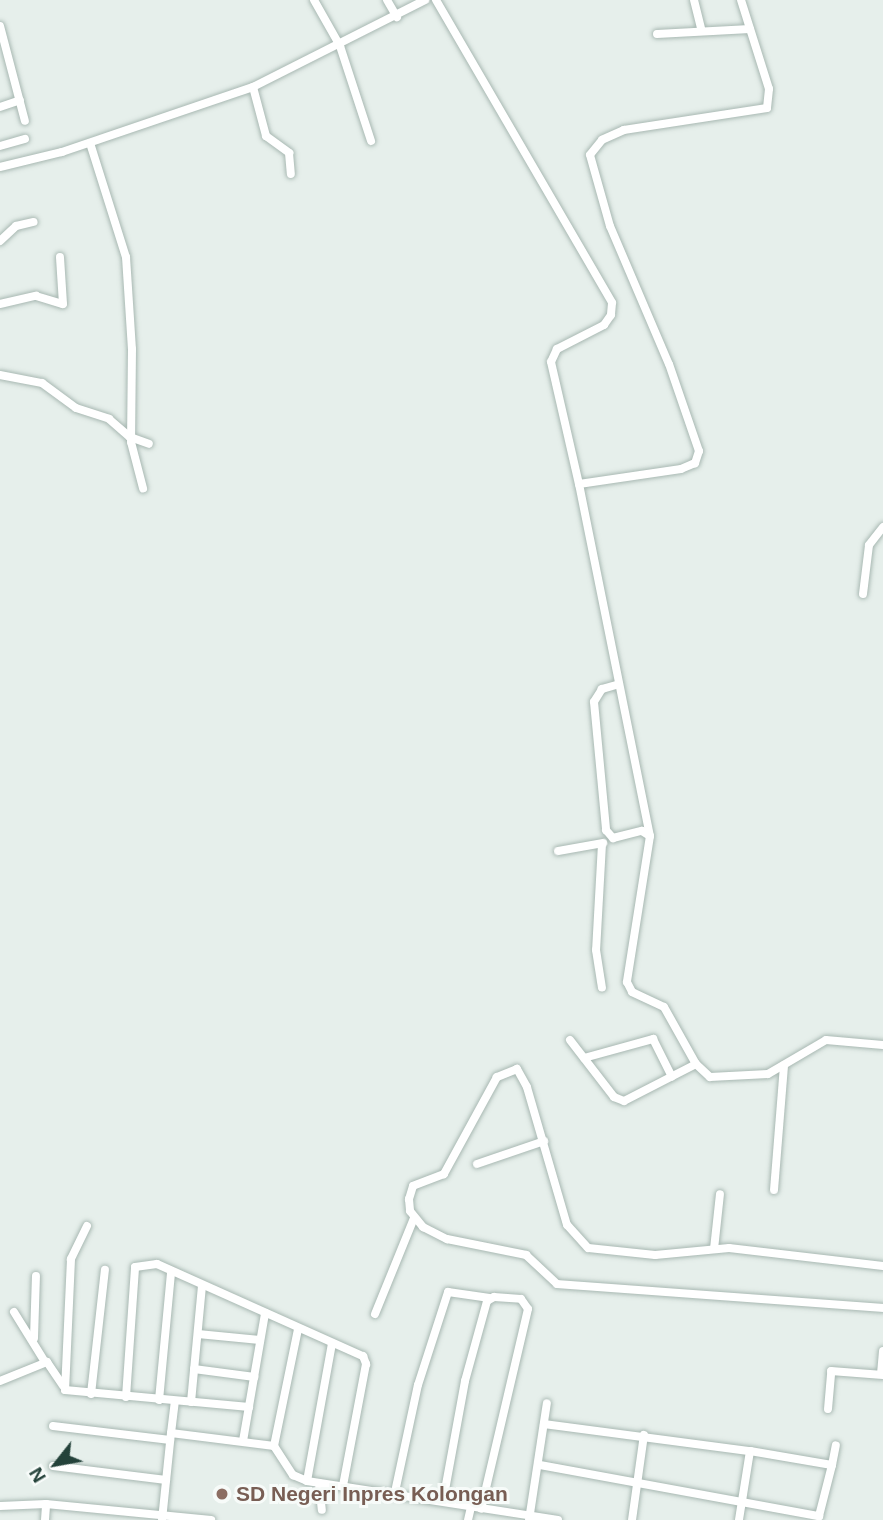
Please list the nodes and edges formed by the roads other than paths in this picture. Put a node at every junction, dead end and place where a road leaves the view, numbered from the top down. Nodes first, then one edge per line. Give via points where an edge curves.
1 (314, 0) edge
2 (387, 0) edge
3 (425, 0) edge
4 (436, 0) edge
5 (694, 0) edge
6 (741, 0) edge
7 (397, 17) junction
8 (0, 26) edge
9 (701, 29) junction
10 (750, 29) junction
11 (657, 34) dead end
12 (340, 46) junction
13 (4, 58) edge
14 (253, 87) junction
15 (20, 100) junction
16 (0, 107) edge
17 (25, 121) dead end
18 (25, 139) dead end
19 (370, 141) dead end
20 (90, 143) junction
21 (0, 146) edge
22 (0, 167) edge
23 (291, 174) dead end
24 (34, 222) dead end
25 (0, 242) edge
26 (60, 257) dead end
27 (0, 304) edge
28 (0, 375) edge
29 (131, 438) junction
30 (149, 444) dead end
31 (579, 484) junction
32 (143, 488) dead end
33 (883, 527) edge
34 (863, 594) dead end
35 (616, 685) junction
36 (650, 835) junction
37 (616, 838) junction
38 (601, 844) junction
39 (558, 851) dead end
40 (602, 988) dead end
41 (570, 1040) dead end
42 (883, 1045) edge
43 (584, 1058) junction
44 (696, 1064) junction
45 (784, 1065) junction
46 (672, 1077) junction
47 (544, 1141) junction
48 (477, 1164) dead end
49 (774, 1190) dead end
50 (720, 1195) dead end
51 (414, 1218) junction
52 (86, 1226) dead end
53 (714, 1249) junction
54 (883, 1266) edge
55 (106, 1270) dead end
56 (172, 1272) junction
57 (36, 1276) dead end
58 (202, 1286) junction
59 (490, 1298) junction
60 (883, 1308) edge
61 (14, 1312) dead end
62 (265, 1312) junction
63 (375, 1314) dead end
64 (298, 1329) junction
65 (198, 1334) junction
66 (34, 1338) junction
67 (260, 1340) junction
68 (332, 1343) junction
69 (883, 1351) edge
70 (45, 1362) junction
71 (194, 1369) junction
72 (882, 1374) edge
73 (254, 1377) junction
74 (0, 1381) edge
75 (63, 1386) junction
76 (91, 1394) junction
77 (127, 1397) junction
78 (159, 1400) junction
79 (175, 1401) junction
80 (191, 1402) junction
81 (547, 1403) dead end
82 (249, 1406) junction
83 (828, 1409) dead end
84 (544, 1424) junction
85 (53, 1426) dead end
86 (644, 1435) junction
87 (171, 1436) junction
88 (243, 1441) junction
89 (836, 1445) dead end
90 (274, 1446) junction
91 (750, 1451) junction
92 (540, 1465) junction
93 (832, 1465) junction
94 (52, 1466) dead end
95 (166, 1480) junction
96 (307, 1481) junction
97 (637, 1482) junction
98 (319, 1483) junction
99 (343, 1486) junction
100 (395, 1492) junction
101 (443, 1501) junction
102 (743, 1503) junction
103 (46, 1504) junction
104 (0, 1506) edge
105 (471, 1507) junction
106 (481, 1509) junction
107 (322, 1510) dead end
108 (162, 1518) edge
109 (529, 1518) edge
110 (45, 1520) edge
111 (211, 1520) edge
112 (468, 1520) edge
113 (558, 1520) edge
114 (632, 1520) edge
115 (740, 1520) edge

1 - 12 street
2 - 7 street
3 - 7 street
4 - 31 street via 612,303 604,325 557,349 551,362
5 - 9 street
6 - 10 street
7 - 12 street
8 - 13 street
9 - 10 street
9 - 11 street
10 - 31 street via 769,89 767,108 624,130 591,151 593,176 610,226 669,364 699,451 695,463 685,468
12 - 14 street
12 - 19 street
13 - 15 street
14 - 20 street
14 - 23 street via 266,136 287,150
15 - 16 street
15 - 17 street
18 - 21 street
20 - 22 street
20 - 29 street via 127,264
24 - 25 street via 16,226
26 - 27 street via 63,304 36,296
28 - 29 street via 42,383 76,408 113,421
29 - 30 street
29 - 32 street
31 - 35 street
33 - 34 street via 869,545
35 - 36 street
35 - 37 street via 602,689 594,702 606,830
36 - 37 street via 642,831
36 - 44 street via 628,985 632,992 664,1007
37 - 38 street
38 - 39 street
38 - 40 street via 596,950
41 - 43 street
42 - 45 street via 829,1039
43 - 46 street via 614,1097 624,1101
43 - 46 street via 653,1039
44 - 45 street via 716,1078 768,1074
44 - 46 street
45 - 49 street
47 - 48 street
47 - 51 street via 523,1073 508,1070 497,1077 444,1174 413,1186 409,1205
47 - 53 street via 567,1225 578,1243 601,1252 636,1254
50 - 53 street
51 - 60 street via 447,1239 526,1255 557,1284
51 - 63 street
52 - 75 street via 71,1259
53 - 54 street
55 - 76 street
56 - 58 street
56 - 77 street via 156,1264 135,1267
56 - 78 street
57 - 66 street
58 - 62 street
58 - 65 street
59 - 100 street via 448,1292 418,1385
59 - 101 street via 465,1381
59 - 106 street via 521,1299 529,1306
61 - 66 street
62 - 64 street
62 - 67 street
64 - 68 street
64 - 90 street
65 - 67 street
65 - 71 street
66 - 70 street
67 - 73 street
68 - 96 street
68 - 99 street via 360,1354 366,1362
69 - 72 street
70 - 74 street
70 - 75 street
71 - 73 street
71 - 80 street
72 - 83 street via 832,1371
73 - 82 street
75 - 76 street
76 - 77 street
77 - 78 street
78 - 79 street
79 - 80 street
79 - 87 street
80 - 82 street
81 - 84 street
82 - 88 street
84 - 86 street
84 - 92 street
85 - 87 street
86 - 91 street
86 - 97 street
87 - 88 street
87 - 95 street
88 - 90 street
89 - 93 street
90 - 96 street via 293,1475
91 - 93 street
91 - 102 street
92 - 97 street
92 - 109 street
93 - 102 street via 819,1516
94 - 95 street
95 - 108 street
96 - 98 street
97 - 102 street
97 - 114 street
98 - 99 street
98 - 107 street
99 - 100 street
100 - 101 street
101 - 105 street
102 - 115 street
103 - 104 street
103 - 108 street
103 - 110 street
105 - 106 street
105 - 112 street
106 - 109 street
108 - 111 street
109 - 113 street

